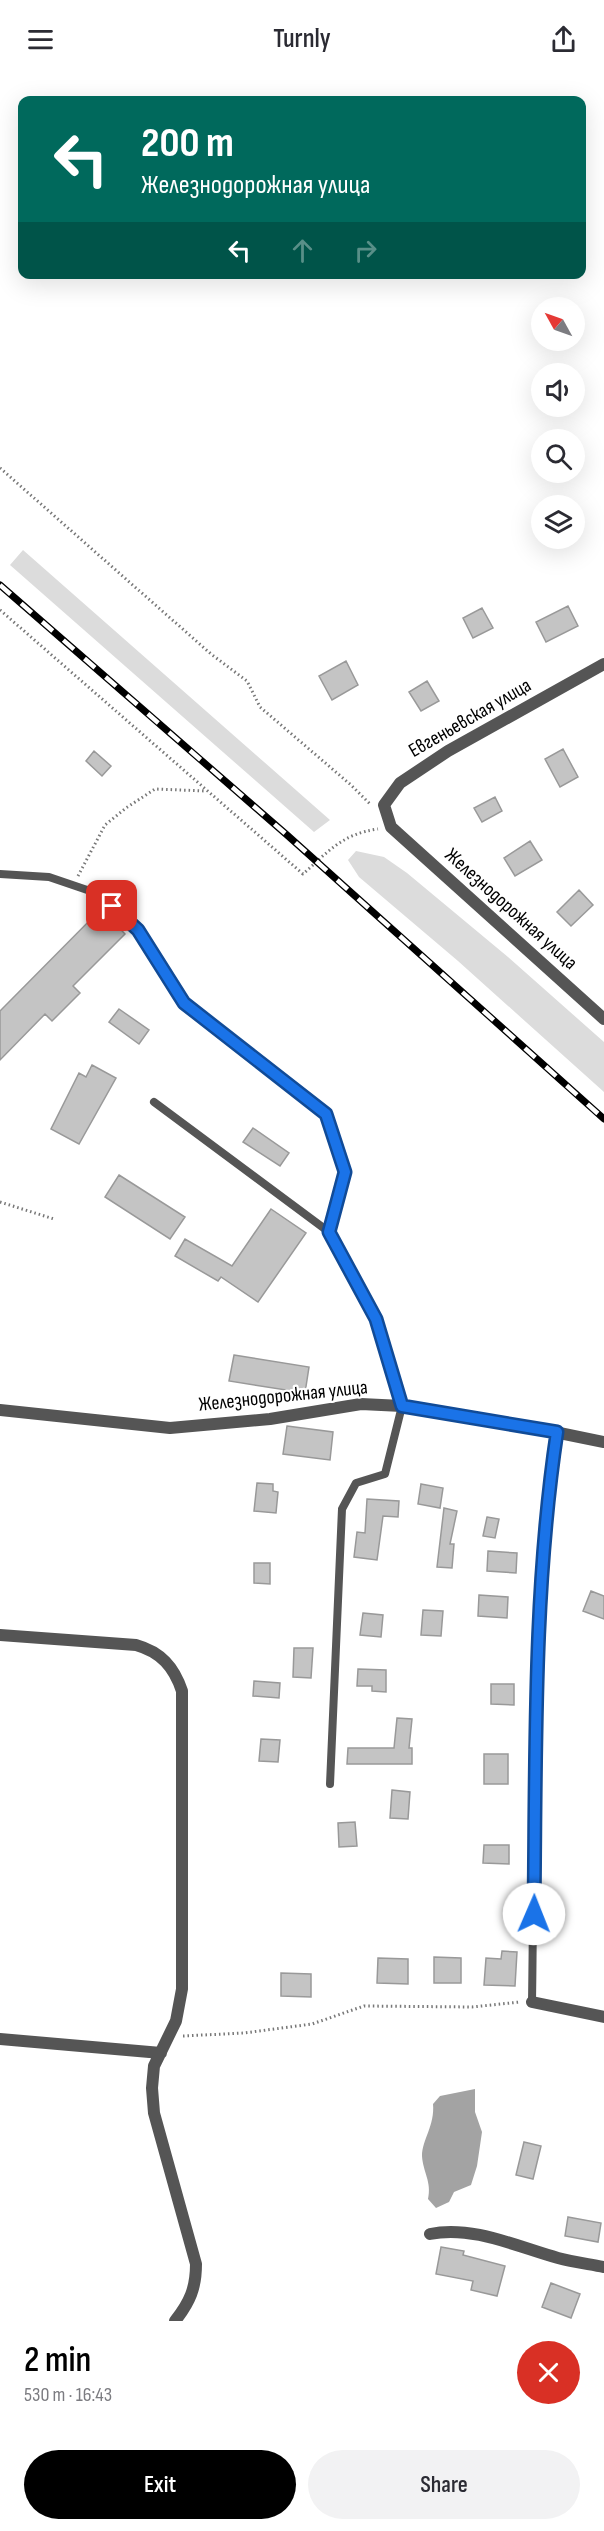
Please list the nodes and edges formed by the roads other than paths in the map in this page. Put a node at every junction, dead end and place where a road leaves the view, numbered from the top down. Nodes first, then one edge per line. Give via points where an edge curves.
1 (604, 664) edge
2 (392, 826) joint
3 (0, 874) edge
4 (604, 1019) edge
5 (154, 1102) dead end
6 (329, 1232) junction
7 (402, 1406) junction
8 (0, 1410) edge
9 (557, 1432) junction
10 (604, 1443) edge
11 (0, 1635) edge
12 (330, 1784) dead end
13 (532, 2001) joint
14 (604, 2017) edge
15 (0, 2038) edge
16 (164, 2047) junction
17 (430, 2234) dead end
18 (604, 2267) edge
19 (175, 2321) edge

1 - 2 street, Евгеньевская улица via 448,751 400,783 384,805
2 - 4 street, Железнодорожная улица
3 - 6 lane via 49,877 99,894 138,930 184,1003 326,1114 345,1172
5 - 6 lane
6 - 7 lane via 376,1319
7 - 8 street, Железнодорожная улица via 361,1404 270,1419 170,1428
7 - 9 street, Железнодорожная улица
7 - 12 lane via 385,1474 356,1484 342,1509
9 - 10 street, Железнодорожная улица
9 - 13 lane via 540,1590
11 - 16 street via 136,1645 152,1649 164,1658 178,1679 182,1691 182,1989 176,2021
13 - 14 street
15 - 16 street
16 - 19 street via 154,2066 154,2113 196,2264 196,2285 189,2303
17 - 18 street via 474,2234

